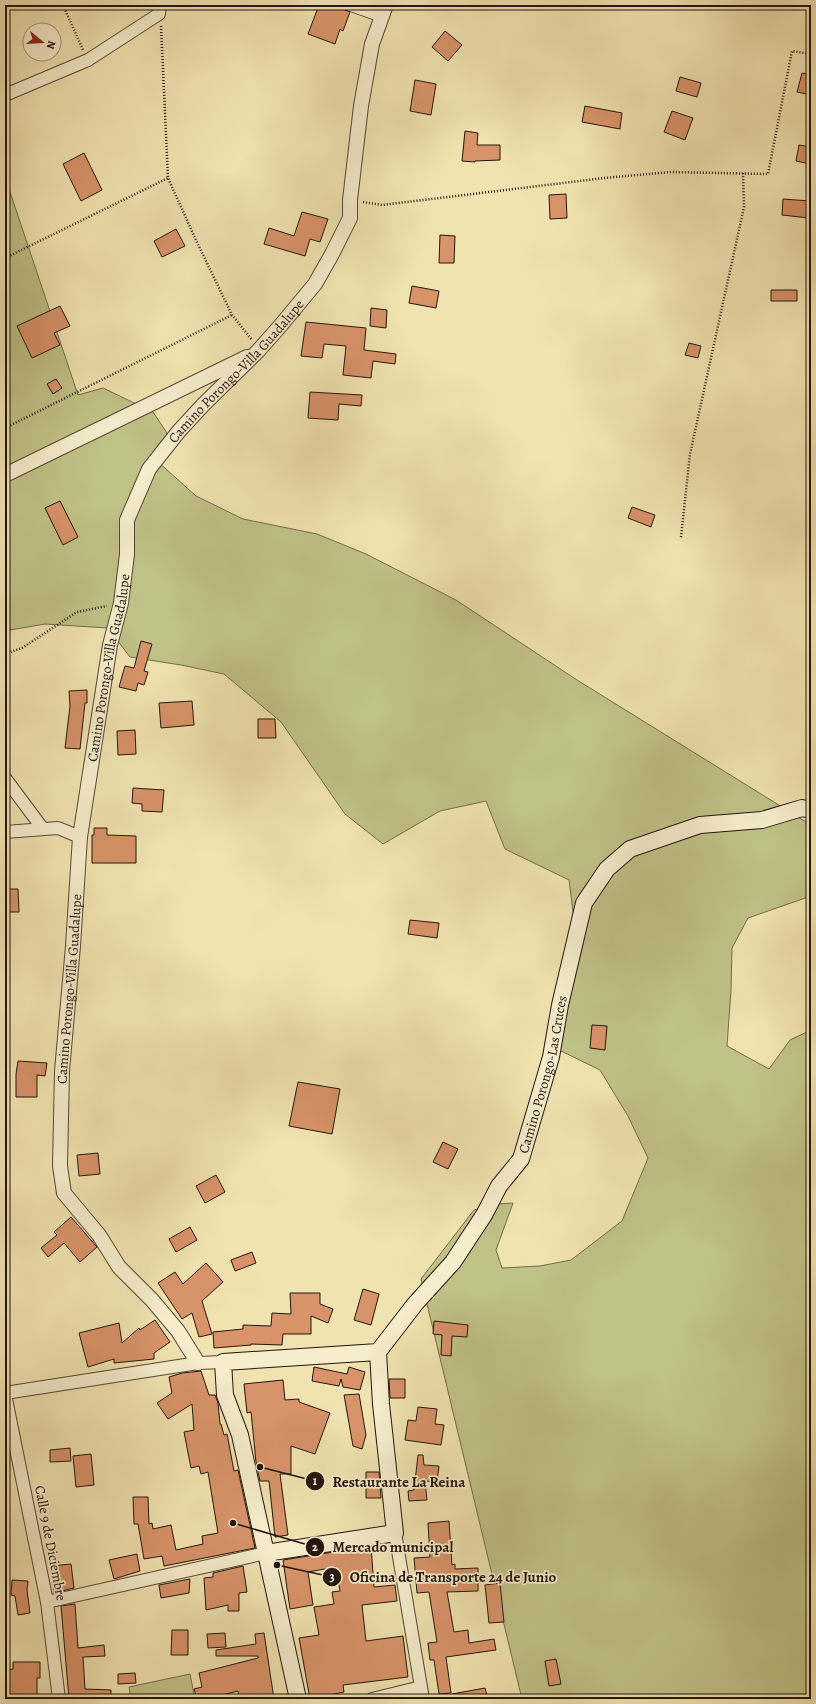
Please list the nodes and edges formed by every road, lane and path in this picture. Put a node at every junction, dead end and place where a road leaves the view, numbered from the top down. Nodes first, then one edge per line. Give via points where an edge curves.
1 (63, 5) edge
2 (351, 5) edge
3 (160, 10) edge
4 (384, 10) edge
5 (811, 54) edge
6 (88, 60) junction
7 (5, 95) edge
8 (743, 173) junction
9 (168, 178) junction
10 (350, 200) junction
11 (5, 258) edge
12 (232, 315) junction
13 (258, 351) junction
14 (5, 428) edge
15 (5, 475) edge
16 (681, 537) dead end
17 (122, 604) junction
18 (5, 654) edge
19 (5, 778) edge
20 (811, 810) edge
21 (43, 829) junction
22 (5, 832) edge
23 (80, 836) junction
24 (378, 1352) junction
25 (223, 1362) junction
26 (198, 1363) junction
27 (5, 1394) edge
28 (395, 1533) junction
29 (266, 1553) junction
30 (47, 1602) junction
31 (421, 1687) junction
32 (59, 1699) edge
33 (298, 1699) edge
34 (372, 1699) edge
35 (423, 1699) edge

1 - 6 path
2 - 4 street
3 - 6 street
3 - 9 path
4 - 10 street, Camino Porongo-Villa Guadalupe via 372,44 361,106
5 - 8 path via 792,51 768,174
6 - 7 street
8 - 10 path via 671,172 382,205
8 - 16 path via 744,207 690,454
9 - 11 path
9 - 12 path
10 - 13 street, Camino Porongo-Villa Guadalupe via 350,218 315,284
12 - 13 path via 251,337
12 - 14 path
13 - 15 street
13 - 17 street, Camino Porongo-Villa Guadalupe via 203,405 149,469 128,520 128,554
17 - 18 path via 77,612 22,648
17 - 23 street, Camino Porongo-Villa Guadalupe via 110,645
19 - 21 street
20 - 24 main road, Camino Porongo-Las Cruces via 802,808 762,820 700,825 630,849 607,869 584,903 550,1057 521,1159 499,1186 484,1215 453,1262 415,1304
21 - 22 street
21 - 23 street via 58,828
23 - 26 street, Camino Porongo-Villa Guadalupe via 62,1071 60,1166 64,1193 99,1235 119,1267 178,1331
24 - 25 main road
24 - 28 main road
25 - 26 street
25 - 29 main road via 225,1395 240,1435
26 - 27 street
27 - 30 street, Calle 9 de Diciembre
28 - 29 main road
28 - 31 street
29 - 30 street
29 - 33 main road
30 - 32 street, Calle 9 de Diciembre
31 - 34 street
31 - 35 street

